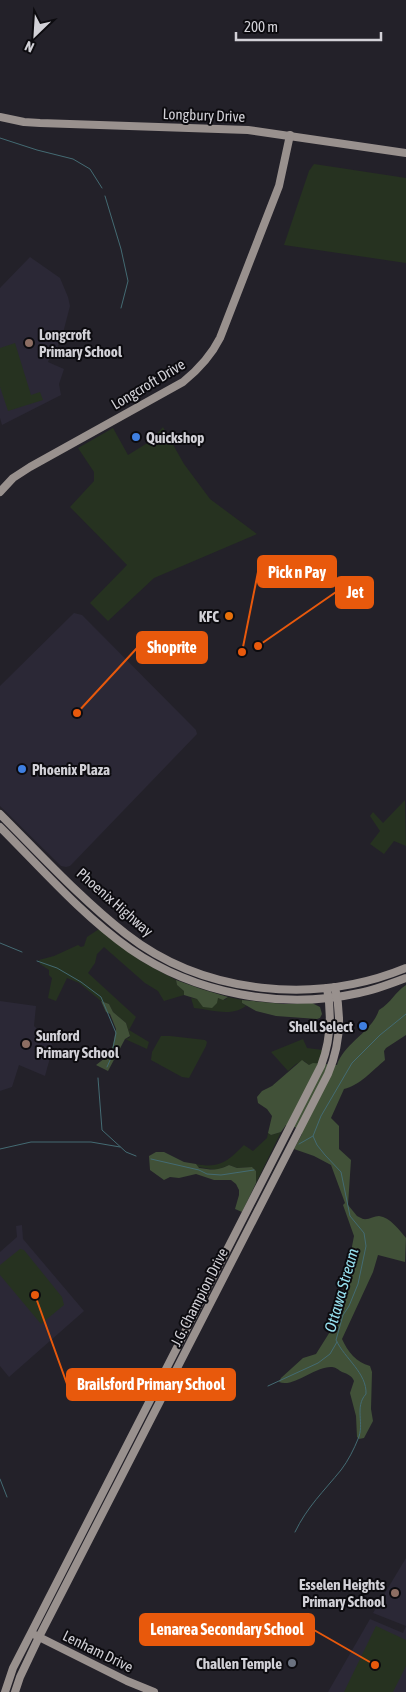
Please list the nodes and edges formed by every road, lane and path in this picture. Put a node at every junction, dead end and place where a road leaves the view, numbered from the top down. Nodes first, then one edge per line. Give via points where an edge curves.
1 (0, 117) edge
2 (290, 135) junction
3 (406, 153) edge
4 (0, 492) edge
5 (0, 814) edge
6 (0, 827) edge
7 (406, 968) edge
8 (406, 978) edge
9 (331, 988) junction
10 (333, 997) junction
11 (309, 999) junction
12 (331, 1015) junction
13 (31, 1633) junction
14 (38, 1637) junction
15 (5, 1692) edge
16 (15, 1692) edge
17 (154, 1692) edge

1 - 2 main road, Longbury Drive via 40,123 248,130
2 - 3 main road, Longbury Drive
2 - 4 main road, Longcroft Drive via 279,186 212,354 183,382 30,467
5 - 9 main road, Phoenix Highway via 108,919 164,958 195,972 247,987 289,991
6 - 11 main road, Phoenix Highway via 110,933 161,967 230,992 272,999
7 - 9 main road, Phoenix Highway via 365,982
8 - 10 main road, Phoenix Highway via 359,993
9 - 10 main road, J.G. Champion Drive
10 - 11 main road, Phoenix Highway
10 - 12 main road, J.G. Champion Drive
10 - 14 main road, J.G. Champion Drive via 339,1023 333,1063 328,1074
11 - 12 main road via 323,1002
12 - 13 main road, J.G. Champion Drive via 330,1037 321,1066
13 - 14 main road, Lenham Drive
13 - 15 main road, J.G. Champion Drive
14 - 16 main road, J.G. Champion Drive
14 - 17 main road, Lenham Drive

